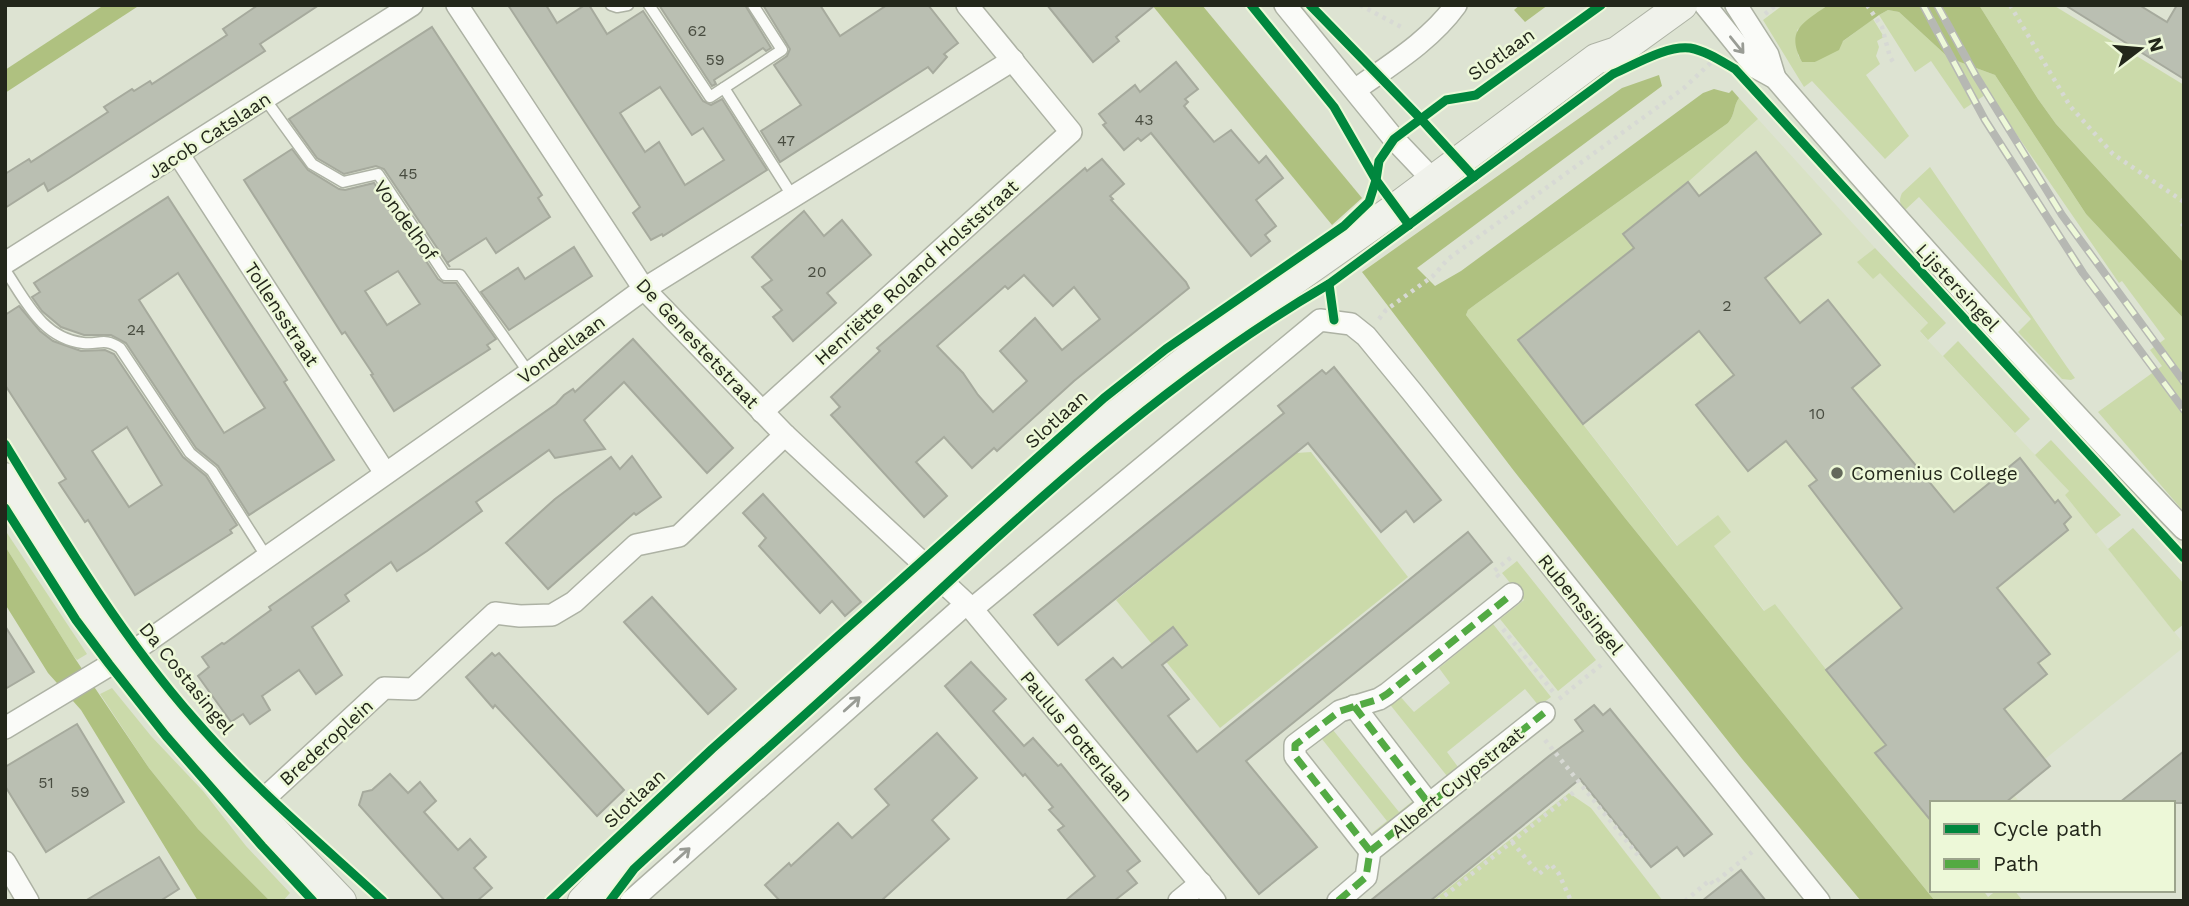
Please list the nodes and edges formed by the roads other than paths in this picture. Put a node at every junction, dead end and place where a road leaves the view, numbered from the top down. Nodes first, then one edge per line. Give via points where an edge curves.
1 (412, 5) edge
2 (457, 5) edge
3 (611, 5) edge
4 (628, 5) edge
5 (649, 5) edge
6 (753, 5) edge
7 (967, 5) edge
8 (1285, 5) edge
9 (1456, 5) edge
10 (1650, 5) edge
11 (1682, 5) edge
12 (1705, 5) edge
13 (1736, 5) edge
14 (1596, 59) junction
15 (1013, 60) junction
16 (1775, 78) junction
17 (724, 88) junction
18 (1355, 90) junction
19 (265, 99) junction
20 (179, 155) junction
21 (1433, 180) junction
22 (793, 197) junction
23 (5, 263) edge
24 (5, 270) edge
25 (644, 289) junction
26 (529, 373) junction
27 (762, 412) junction
28 (785, 435) junction
29 (385, 473) junction
30 (5, 478) edge
31 (2184, 529) edge
32 (266, 556) junction
33 (936, 574) junction
34 (1512, 594) dead end
35 (969, 607) junction
36 (122, 657) junction
37 (1354, 706) junction
38 (1545, 712) road end
39 (5, 728) edge
40 (1429, 804) junction
41 (253, 809) junction
42 (1370, 851) junction
43 (5, 862) edge
44 (1200, 883) junction
45 (28, 901) edge
46 (341, 901) edge
47 (583, 901) edge
48 (631, 901) edge
49 (1179, 901) edge
50 (1214, 901) edge
51 (1338, 901) edge
52 (1819, 901) edge

1 - 19 street, Jacob Catslaan
2 - 25 street, De Genestetstraat
3 - 4 lane
5 - 17 lane via 710,97
6 - 17 lane via 782,50
7 - 15 street
8 - 18 street
9 - 18 street via 1424,40
10 - 14 street, Slotlaan via 1608,37
11 - 14 street, Slotlaan via 1618,52
12 -> 16 street, Lijstersingel via 1755,67
13 - 16 street, Lijstersingel via 1768,55
14 - 21 street, Slotlaan
15 - 22 street, Vondellaan
15 - 27 street, Henriëtte Roland Holststraat via 1071,132
16 - 31 street, Lijstersingel via 2062,402
17 - 22 lane
18 - 21 street
19 - 20 street, Jacob Catslaan
19 - 26 lane, Vondelhof via 312,164 343,182 378,174 446,275 460,275
20 - 23 street, Jacob Catslaan
20 - 29 street, Tollensstraat
21 - 33 street, Slotlaan via 1258,305 1114,416
22 - 25 street, Vondellaan
24 - 32 lane via 44,328 84,344 112,342 120,348 190,453 212,471
25 - 26 street, Vondellaan
25 - 27 street, De Genestetstraat
26 - 29 street, Vondellaan
27 - 28 street, De Genestetstraat
28 - 33 street, De Genestetstraat
28 - 41 street, Brederoplein via 679,536 636,545 552,615 495,612 413,689 384,688
29 - 32 street, Vondellaan
30 - 36 street, Da Costasingel via 91,617
32 - 36 street, Vondellaan
33 - 35 street, Paulus Potterlaan
33 - 47 street, Slotlaan
34 - 37 street, Albert Cuypstraat via 1387,694
35 - 44 street, Paulus Potterlaan
48 -> 35 street
35 - 52 street, Rubenssingel via 1320,320 1351,324 1366,336
36 - 39 street, Vondellaan
36 - 41 street, Da Costasingel
37 - 40 street
37 - 42 street, Albert Cuypstraat via 1335,713 1295,745 1294,752
38 - 40 street, Albert Cuypstraat
40 - 42 street, Albert Cuypstraat
41 - 46 street, Da Costasingel
42 - 51 street, Albert Cuypstraat via 1366,877
43 - 45 street
44 - 49 street
44 - 50 street, Paulus Potterlaan

